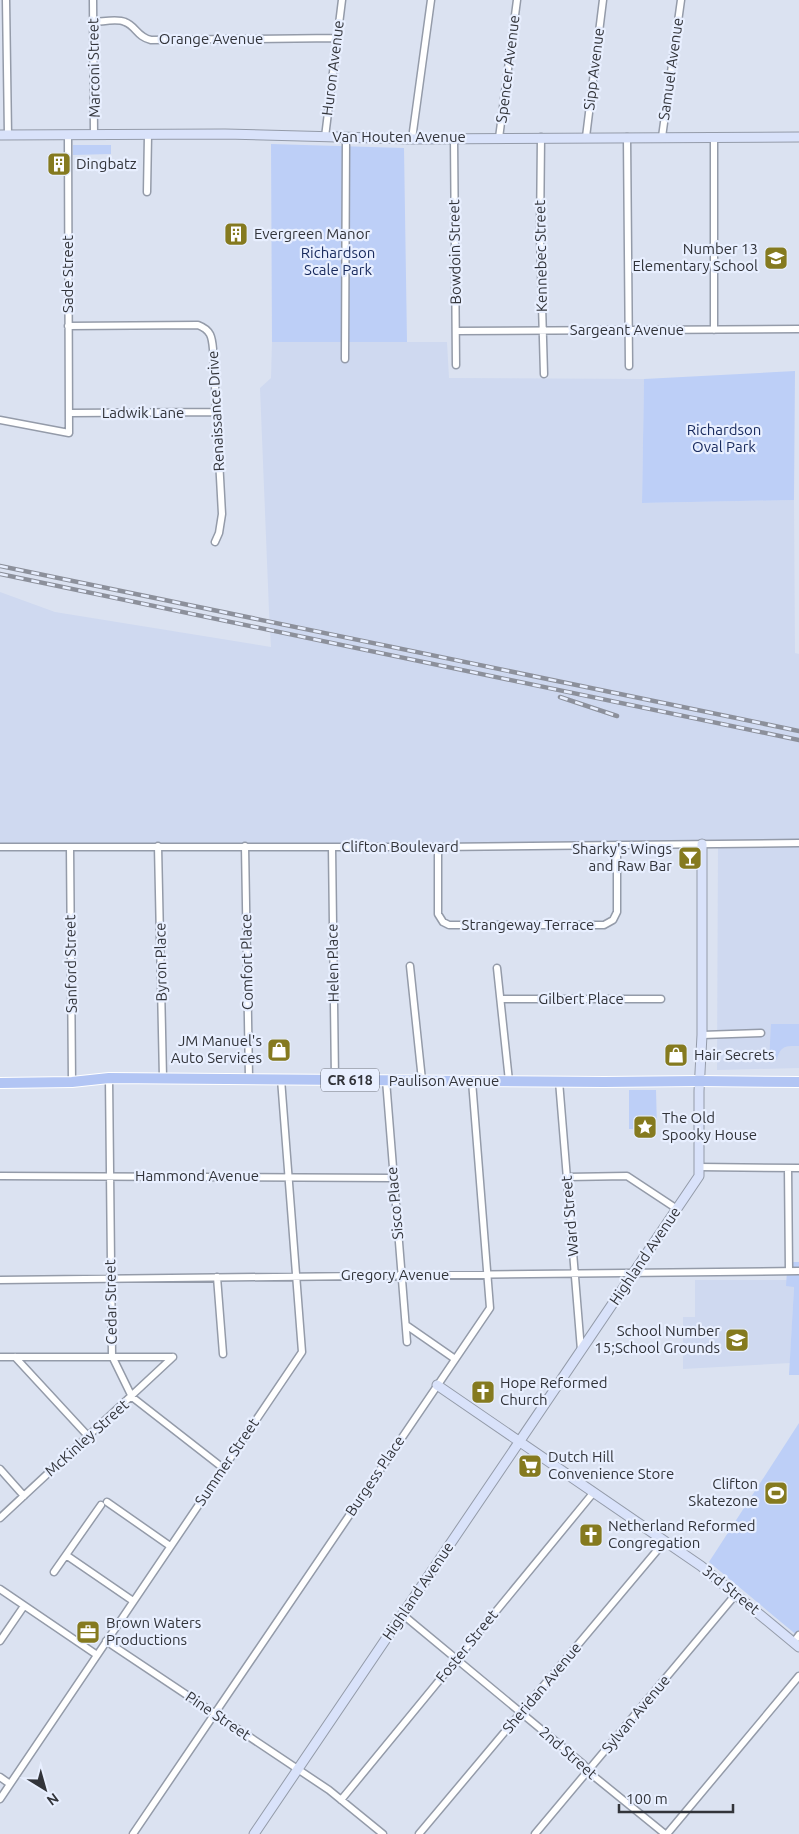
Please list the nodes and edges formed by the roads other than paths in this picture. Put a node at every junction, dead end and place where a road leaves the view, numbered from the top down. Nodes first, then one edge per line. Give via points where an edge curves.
1 (6, 0) edge
2 (93, 0) edge
3 (342, 0) edge
4 (431, 0) edge
5 (517, 0) edge
6 (603, 0) edge
7 (681, 0) edge
8 (93, 22) junction
9 (337, 38) junction
10 (4, 135) edge
11 (68, 135) junction
12 (94, 135) junction
13 (148, 135) junction
14 (325, 137) junction
15 (541, 137) junction
16 (586, 137) junction
17 (627, 137) junction
18 (662, 137) junction
19 (714, 137) junction
20 (799, 137) edge
21 (346, 138) junction
22 (454, 138) junction
23 (499, 138) junction
24 (412, 139) junction
25 (148, 192) dead end
26 (68, 326) junction
27 (799, 329) edge
28 (628, 330) junction
29 (714, 330) junction
30 (456, 331) junction
31 (542, 331) junction
32 (345, 359) dead end
33 (456, 365) dead end
34 (629, 366) dead end
35 (544, 374) dead end
36 (217, 412) junction
37 (70, 413) junction
38 (0, 420) edge
39 (215, 542) dead end
40 (702, 844) junction
41 (799, 844) edge
42 (617, 845) junction
43 (158, 846) junction
44 (245, 846) junction
45 (0, 847) edge
46 (70, 847) junction
47 (332, 847) junction
48 (438, 847) junction
49 (410, 966) dead end
50 (497, 968) dead end
51 (500, 999) junction
52 (662, 1000) dead end
53 (761, 1033) dead end
54 (702, 1035) junction
55 (109, 1078) junction
56 (164, 1078) junction
57 (249, 1078) junction
58 (281, 1079) junction
59 (335, 1080) junction
60 (386, 1080) junction
61 (422, 1080) junction
62 (472, 1081) junction
63 (509, 1081) junction
64 (559, 1081) junction
65 (699, 1081) junction
66 (72, 1082) junction
67 (799, 1082) edge
68 (2, 1086) edge
69 (699, 1167) junction
70 (788, 1168) junction
71 (799, 1168) edge
72 (0, 1176) edge
73 (110, 1176) junction
74 (288, 1177) junction
75 (567, 1177) junction
76 (393, 1178) junction
77 (677, 1209) junction
78 (789, 1271) junction
79 (799, 1271) edge
80 (634, 1273) junction
81 (488, 1274) junction
82 (575, 1274) junction
83 (296, 1275) junction
84 (401, 1275) junction
85 (216, 1277) junction
86 (111, 1278) junction
87 (0, 1280) edge
88 (406, 1325) junction
89 (407, 1342) dead end
90 (581, 1350) junction
91 (223, 1354) dead end
92 (112, 1356) junction
93 (0, 1357) edge
94 (15, 1357) junction
95 (455, 1359) junction
96 (437, 1385) junction
97 (132, 1397) junction
98 (88, 1436) junction
99 (520, 1442) junction
100 (223, 1468) junction
101 (0, 1469) edge
102 (594, 1492) junction
103 (24, 1496) junction
104 (0, 1518) edge
105 (665, 1542) junction
106 (170, 1546) junction
107 (66, 1555) junction
108 (54, 1572) dead end
109 (0, 1589) edge
110 (736, 1594) junction
111 (133, 1601) junction
112 (24, 1606) junction
113 (402, 1614) junction
114 (0, 1641) edge
115 (106, 1641) junction
116 (797, 1642) edge
117 (97, 1655) junction
118 (456, 1658) junction
119 (799, 1676) edge
120 (522, 1713) junction
121 (214, 1714) junction
122 (297, 1769) junction
123 (589, 1770) junction
124 (0, 1777) edge
125 (10, 1784) junction
126 (0, 1799) edge
127 (341, 1800) junction
128 (133, 1834) edge
129 (254, 1834) edge
130 (383, 1834) edge
131 (419, 1834) edge
132 (535, 1834) edge
133 (666, 1834) edge

1 - 10 street
2 - 8 street, Marconi Street
3 - 9 street, Huron Avenue
4 - 24 street
5 - 23 street, Spencer Avenue
6 - 16 street, Sipp Avenue
7 - 18 street, Samuel Avenue
8 - 9 street, Orange Avenue via 121,20 141,37 151,40
8 - 12 street, Marconi Street
9 - 14 street, Huron Avenue
10 - 11 street, Van Houten Avenue
11 - 12 street, Van Houten Avenue
11 - 26 street, Sade Street
12 - 13 street, Van Houten Avenue
13 - 14 street, Van Houten Avenue
13 - 25 street
14 - 21 street, Van Houten Avenue
15 - 16 street, Van Houten Avenue
15 - 23 street, Van Houten Avenue
15 - 31 street, Kennebec Street
16 - 17 street, Van Houten Avenue
17 - 18 street, Van Houten Avenue
17 - 28 street
18 - 19 street, Van Houten Avenue
19 - 20 street, Van Houten Avenue
19 - 29 street
21 - 24 street, Van Houten Avenue
21 - 32 street
22 - 23 street, Van Houten Avenue
22 - 24 street, Van Houten Avenue
22 - 30 street, Bowdoin Street
26 - 36 street, Renaissance Drive via 204,328 212,338
26 - 37 street, Sade Street
27 - 29 street, Sargeant Avenue
28 - 29 street, Sargeant Avenue
28 - 31 street, Sargeant Avenue
28 - 34 street
30 - 31 street, Sargeant Avenue
30 - 33 street, Bowdoin Street
31 - 35 street, Kennebec Street
36 - 37 street, Ladwik Lane
36 - 39 street, Renaissance Drive via 222,514
37 - 38 street, Sade Street via 69,433
40 - 41 street, Clifton Boulevard
40 - 42 street, Clifton Boulevard
40 - 54 street, Highland Avenue
42 - 48 street, Clifton Boulevard
42 - 48 street, Strangeway Terrace via 617,912 613,920 604,925 449,925 442,922 438,914
43 - 44 street, Clifton Boulevard
43 - 46 street, Clifton Boulevard
43 - 56 street, Byron Place
44 - 47 street, Clifton Boulevard
44 - 57 street, Comfort Place
45 - 46 street, Clifton Boulevard
46 - 66 street, Sanford Street
47 - 48 street, Clifton Boulevard
47 - 59 street, Helen Place
49 - 61 street
50 - 51 street
51 - 52 street, Gilbert Place
51 - 63 street
53 - 54 street
54 - 65 street, Highland Avenue
55 - 56 main road, Paulison Avenue / CR 618
55 - 66 main road, Paulison Avenue / CR 618
55 - 73 street, Cedar Street
56 - 57 main road, Paulison Avenue / CR 618
57 - 58 main road, Paulison Avenue / CR 618
58 - 59 main road, Paulison Avenue / CR 618
58 - 74 street, Summer Street
59 - 60 main road, Paulison Avenue / CR 618
60 - 61 main road, Paulison Avenue / CR 618
60 - 76 street, Sisco Place
61 - 62 main road, Paulison Avenue / CR 618
62 - 63 main road, Paulison Avenue / CR 618
62 - 81 street, Burgess Place
63 - 64 main road, Paulison Avenue / CR 618
64 - 65 main road, Paulison Avenue / CR 618
64 - 75 street, Ward Street
65 - 67 main road, Paulison Avenue / CR 618
65 - 69 street, Highland Avenue
66 - 68 main road, Paulison Avenue / CR 618
69 - 70 street
69 - 77 street, Highland Avenue via 699,1176
70 - 71 street
70 - 78 street
72 - 73 street, Hammond Avenue
73 - 74 street, Hammond Avenue
73 - 86 street, Cedar Street
74 - 76 street, Hammond Avenue
74 - 83 street, Summer Street
75 - 77 street via 627,1176
75 - 82 street, Ward Street
76 - 84 street, Sisco Place
77 - 80 street, Highland Avenue
78 - 79 street, Gregory Avenue
78 - 80 street, Gregory Avenue
80 - 82 street, Gregory Avenue
80 - 90 street, Highland Avenue
81 - 82 street, Gregory Avenue
81 - 84 street, Gregory Avenue
81 - 95 street, Burgess Place via 490,1308
82 - 90 street, Ward Street
83 - 84 street, Gregory Avenue
83 - 85 street, Gregory Avenue
83 - 100 street, Summer Street via 302,1352
84 - 88 street, Sisco Place
85 - 86 street, Gregory Avenue
85 - 91 street
86 - 87 street, Gregory Avenue
86 - 92 street, Cedar Street
88 - 89 street, Sisco Place
88 - 95 street
90 - 99 street, Highland Avenue
92 - 94 street
92 - 97 street, Cedar Street
92 - 97 street, McKinley Street via 173,1358
93 - 94 street
94 - 98 street
95 - 96 street, Burgess Place
96 - 99 street, 3rd Street
96 - 121 street, Burgess Place
97 - 98 street, McKinley Street
97 - 100 street, Cedar Street
98 - 103 street, McKinley Street
99 - 102 street, 3rd Street
99 - 113 street, Highland Avenue
100 - 106 street, Summer Street
101 - 103 street
102 - 105 street, 3rd Street
102 - 118 street, Foster Street
103 - 104 street, McKinley Street
105 - 110 street, 3rd Street
105 - 120 street, Sheridan Avenue
106 - 107 street via 104,1503
106 - 111 street, Summer Street
107 - 108 street
107 - 111 street
109 - 112 street
110 - 116 street, 3rd Street
110 - 123 street, Sylvan Avenue
111 - 115 street, Summer Street
112 - 114 street
112 - 117 street
113 - 118 street, 2nd Street
113 - 122 street, Highland Avenue
115 - 117 street, Summer Street
115 - 121 street, Pine Street
117 - 125 street, Summer Street
118 - 120 street, 2nd Street
118 - 127 street, Foster Street
119 - 133 street
120 - 123 street, 2nd Street
120 - 131 street, Sheridan Avenue
121 - 122 street, Pine Street
121 - 128 street, Burgess Place
122 - 127 street, Pine Street
122 - 129 street, Highland Avenue
123 - 132 street, Sylvan Avenue
123 - 133 street, 2nd Street
124 - 125 street
125 - 126 street, Summer Street
127 - 130 street, Pine Street

